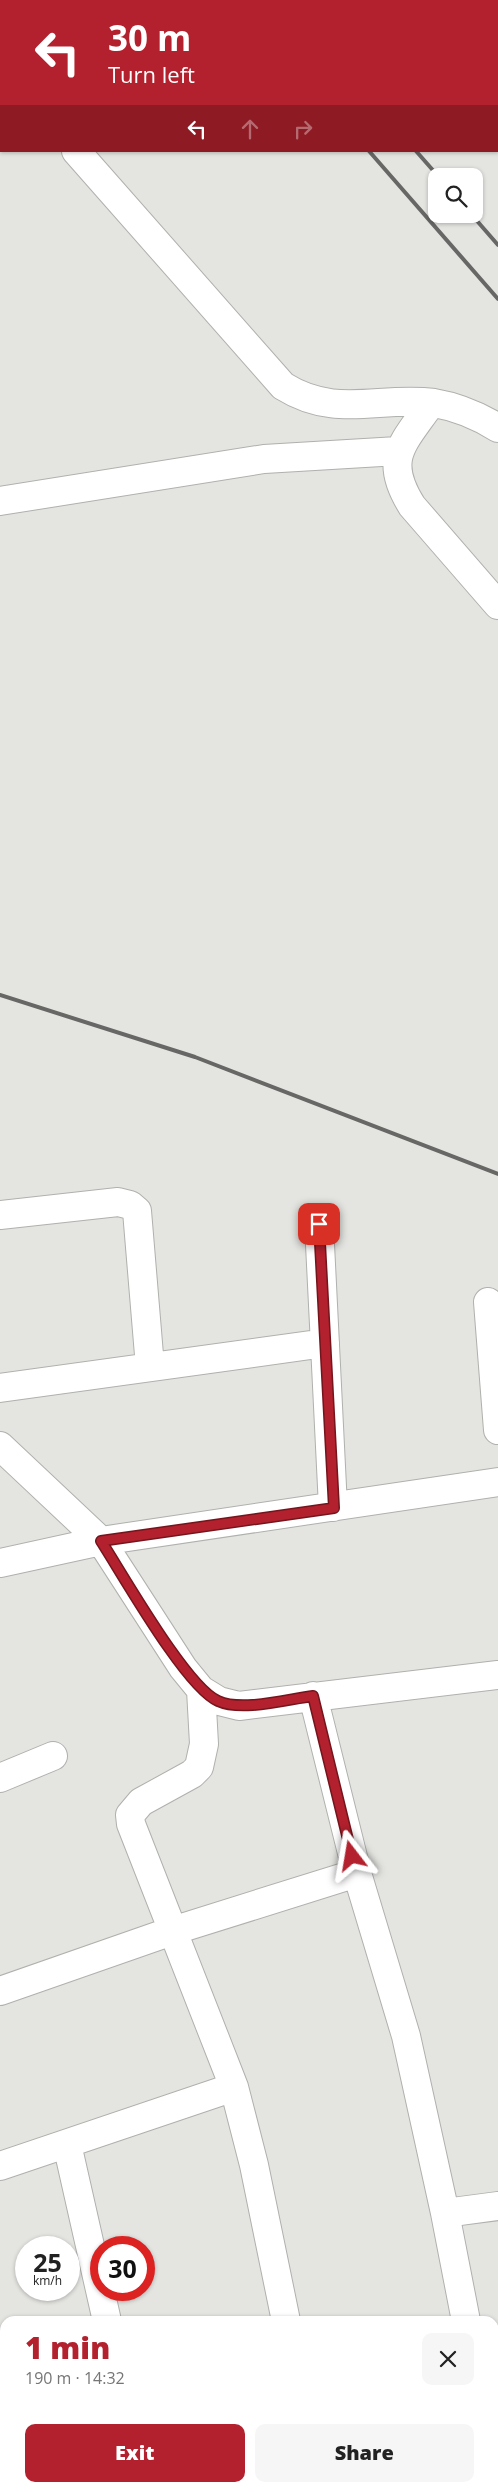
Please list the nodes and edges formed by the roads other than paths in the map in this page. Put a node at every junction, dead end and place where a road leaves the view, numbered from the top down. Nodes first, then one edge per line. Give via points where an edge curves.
1 (77, 152) edge
2 (431, 403) junction
3 (498, 428) edge
4 (398, 451) junction
5 (0, 501) edge
6 (498, 605) edge
7 (0, 1215) edge
8 (319, 1224) dead end
9 (488, 1302) dead end
10 (325, 1343) junction
11 (150, 1367) junction
12 (0, 1388) edge
13 (498, 1430) edge
14 (0, 1446) edge
15 (498, 1482) edge
16 (334, 1508) junction
17 (101, 1541) junction
18 (0, 1563) edge
19 (498, 1674) edge
20 (201, 1690) junction
21 (313, 1696) junction
22 (53, 1756) dead end
23 (0, 1778) edge
24 (357, 1873) junction
25 (172, 1931) junction
26 (0, 1990) edge
27 (234, 2087) junction
28 (66, 2144) junction
29 (0, 2166) edge
30 (498, 2206) edge
31 (445, 2213) junction
32 (106, 2316) edge
33 (285, 2316) edge
34 (465, 2316) edge

1 - 2 street via 283,386 318,402 345,405
2 - 3 street via 478,415
2 - 4 street
4 - 5 street via 264,459
4 - 6 street via 396,468 402,490 412,506
7 - 11 street via 118,1202 137,1211
8 - 10 street
9 - 13 street
10 - 11 street
10 - 16 street
11 - 12 street
14 - 17 street
15 - 16 street
16 - 17 street
17 - 18 street
17 - 20 street via 183,1668
19 - 21 street
20 - 21 street via 219,1702 239,1706
20 - 25 street via 204,1744 199,1767 141,1802 130,1815
21 - 24 street
22 - 23 street
24 - 25 street
24 - 31 street via 406,2036
25 - 26 street
25 - 27 street
27 - 28 street
27 - 33 street
28 - 29 street
28 - 32 street
30 - 31 street
31 - 34 street

